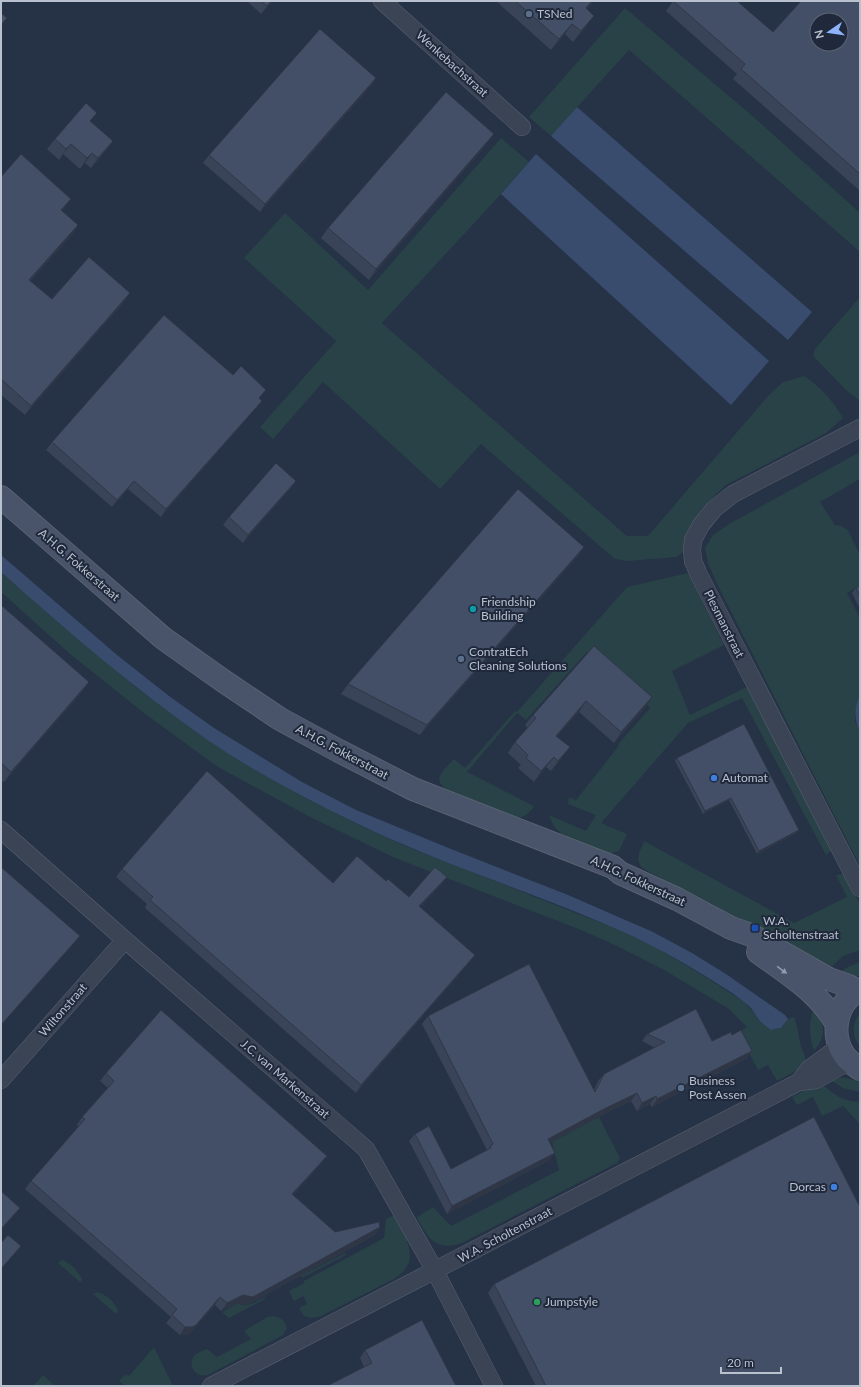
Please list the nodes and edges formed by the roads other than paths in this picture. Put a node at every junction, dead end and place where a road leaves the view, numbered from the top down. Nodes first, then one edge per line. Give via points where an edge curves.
1 (382, 1) edge
2 (522, 127) dead end
3 (860, 428) edge
4 (1, 497) edge
5 (1, 830) edge
6 (860, 888) edge
7 (731, 928) junction
8 (125, 940) junction
9 (859, 991) edge
10 (836, 1023) junction
11 (838, 1045) junction
12 (856, 1067) edge
13 (1, 1080) edge
14 (798, 1082) junction
15 (435, 1271) junction
16 (211, 1386) edge
17 (494, 1386) edge

1 - 2 street, Wenkebachstraat
3 - 6 street, Plesmanstraat via 733,494 714,509 701,525 693,540 692,550 693,561 699,575
4 - 7 street, A.H.G. Fokkerstraat via 163,638 280,719 413,789 613,867 620,873 677,899
5 - 8 street, J.C. van Markenstraat
7 - 9 street, A.H.G. Fokkerstraat via 751,935 829,979
7 -> 10 street, A.H.G. Fokkerstraat via 742,940 794,978 830,1012
8 - 13 street, Wiltonstraat
8 - 15 street, J.C. van Markenstraat via 366,1149
9 - 10 street via 844,1004
10 - 11 street
11 - 12 street via 844,1056
11 - 14 street, W.A. Scholtenstraat via 809,1069
12 - 14 street, W.A. Scholtenstraat via 841,1066 816,1080
14 - 15 street, W.A. Scholtenstraat
15 - 16 street, W.A. Scholtenstraat
15 - 17 street, J.C. van Markenstraat

